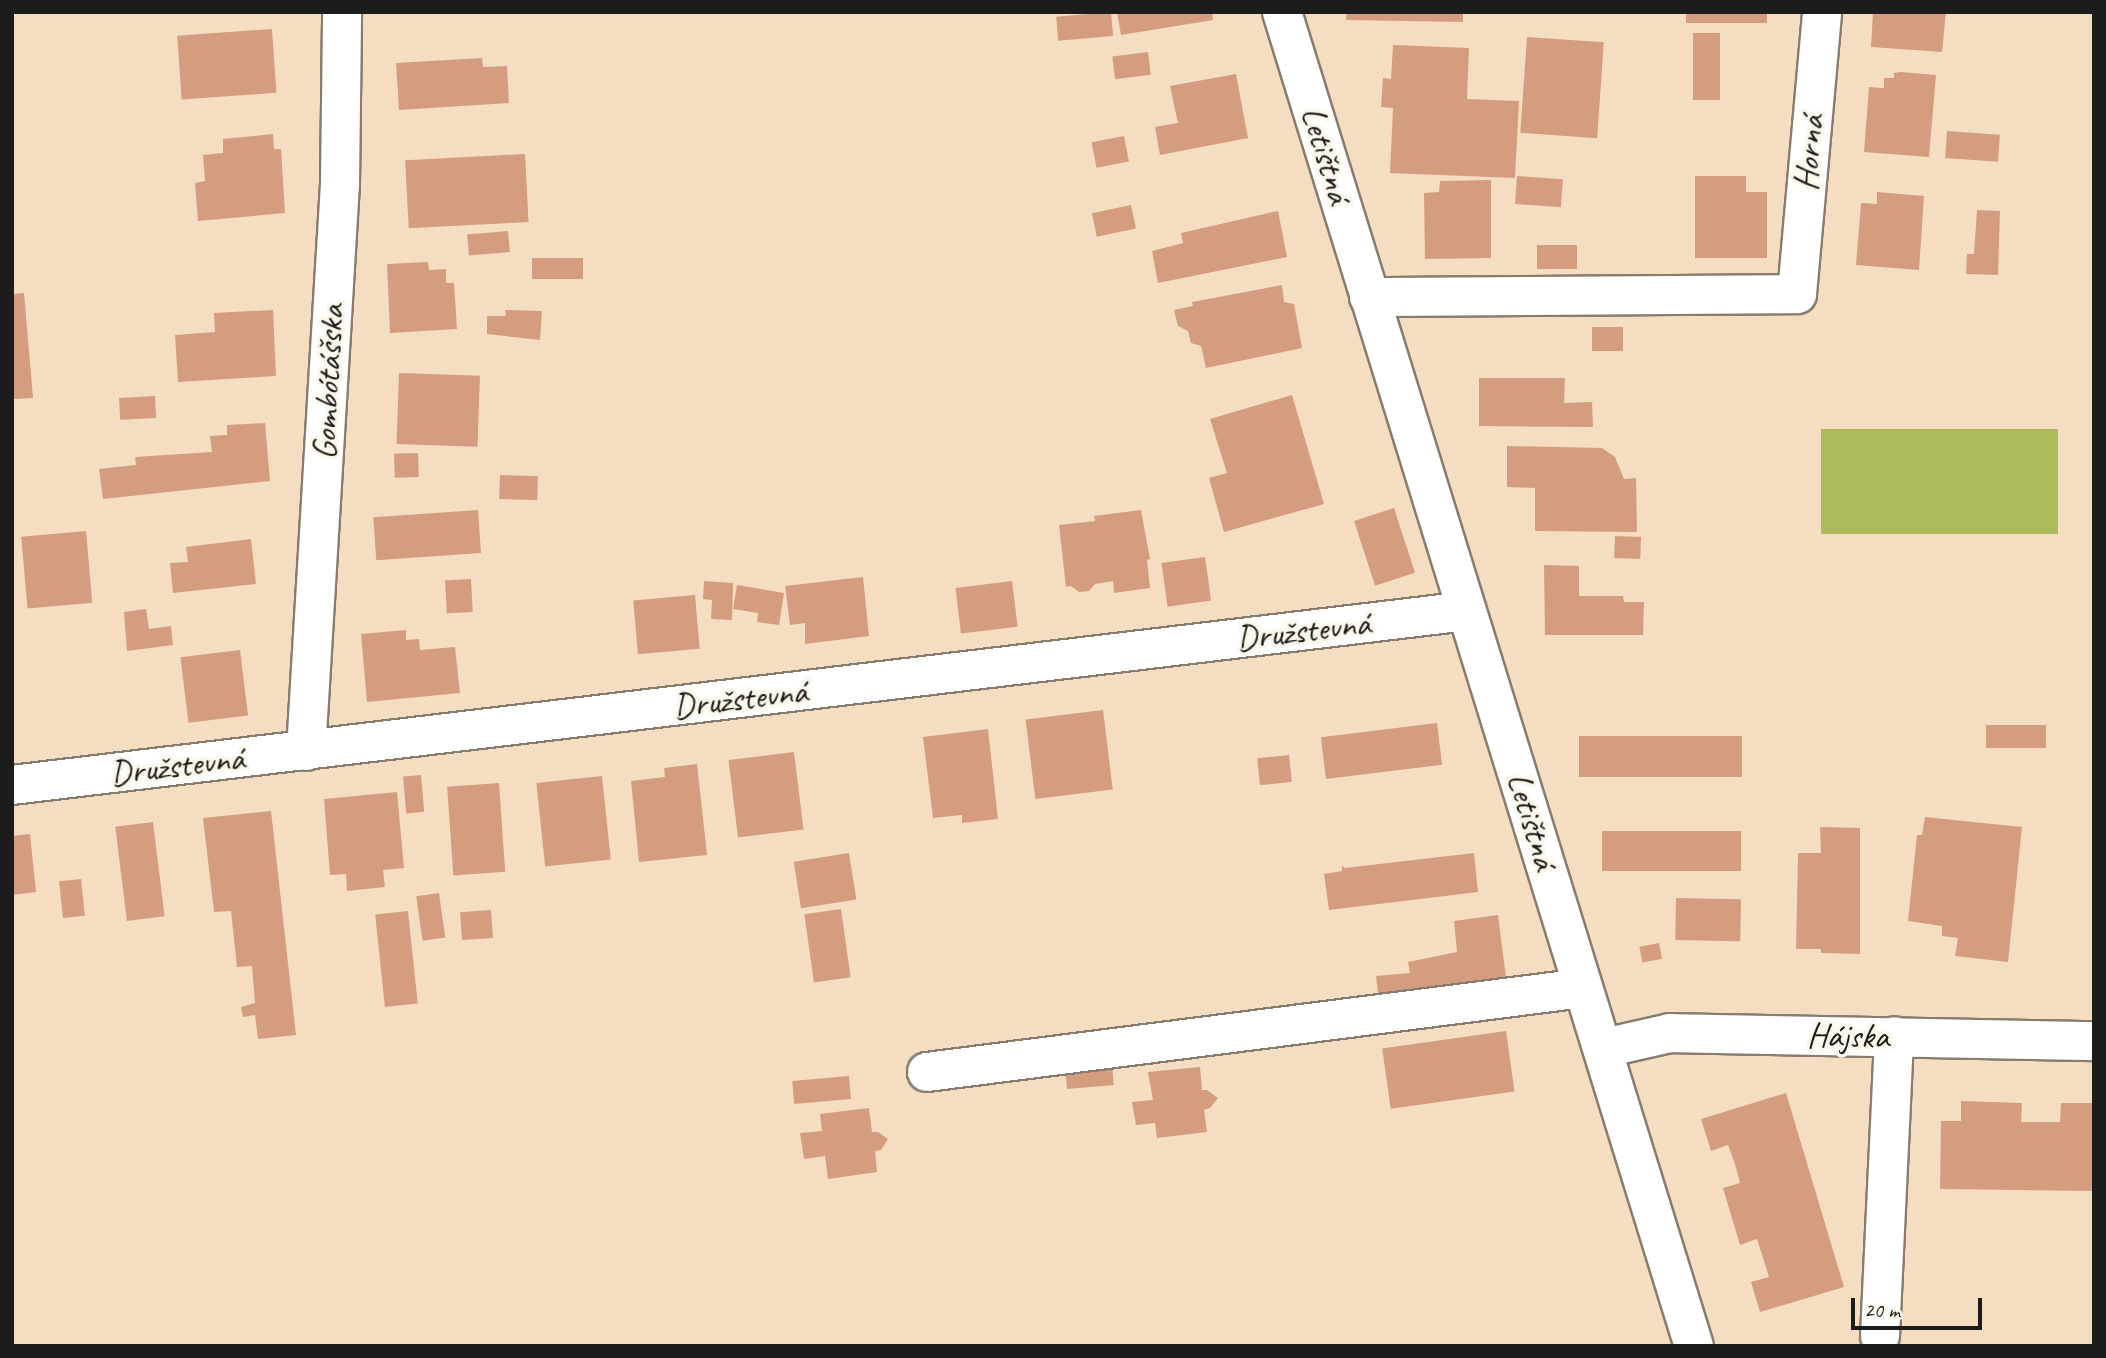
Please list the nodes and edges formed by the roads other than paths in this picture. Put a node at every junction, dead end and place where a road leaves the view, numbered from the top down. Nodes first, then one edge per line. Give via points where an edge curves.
1 (342, 12) edge
2 (1282, 12) edge
3 (1822, 12) edge
4 (1369, 297) junction
5 (1467, 611) junction
6 (306, 751) junction
7 (12, 785) edge
8 (1583, 988) junction
9 (1894, 1036) junction
10 (2094, 1041) edge
11 (1604, 1048) junction
12 (927, 1072) dead end
13 (1880, 1336) dead end
14 (1694, 1346) edge

1 - 6 street, Gombótášska via 340,184
2 - 4 street, Letištná
3 - 4 street, Horná via 1797,294
4 - 5 street, Letištná
5 - 6 street, Družstevná
5 - 8 street, Letištná
6 - 7 street, Družstevná
8 - 11 street, Letištná
8 - 12 street
9 - 10 street, Hájska
9 - 11 street, Hájska via 1670,1033
9 - 13 street
11 - 14 street, Letištná

